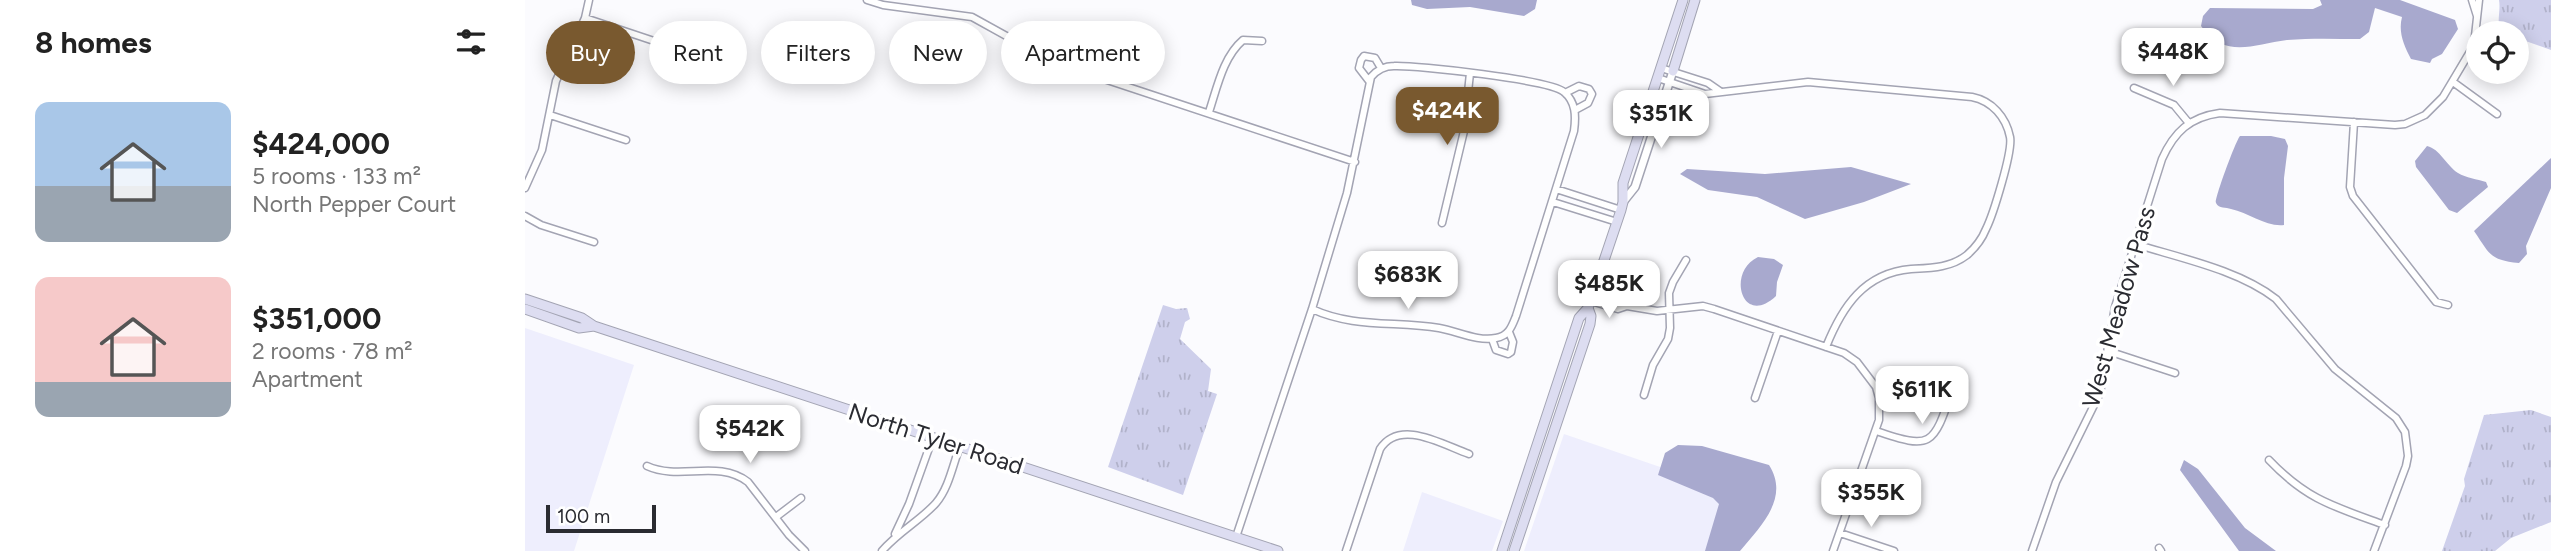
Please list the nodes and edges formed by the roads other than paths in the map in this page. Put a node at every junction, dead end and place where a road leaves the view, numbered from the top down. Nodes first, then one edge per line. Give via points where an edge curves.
1 (589, 0) edge
2 (867, 0) edge
3 (1683, 0) edge
4 (1695, 0) edge
5 (2472, 0) edge
6 (2479, 0) edge
7 (585, 18) junction
8 (2477, 18) junction
9 (1001, 33) edge
10 (649, 39) edge
11 (1262, 41) dead end
12 (1381, 68) junction
13 (1661, 68) junction
14 (1673, 71) junction
15 (1470, 73) junction
16 (1658, 78) junction
17 (1695, 79) junction
18 (1369, 81) junction
19 (1669, 82) junction
20 (2453, 82) junction
21 (1120, 84) edge
22 (2134, 88) dead end
23 (1692, 89) junction
24 (1721, 92) junction
25 (1565, 93) junction
26 (1575, 110) junction
27 (1209, 112) junction
28 (2497, 114) dead end
29 (550, 115) junction
30 (2188, 122) junction
31 (2354, 122) junction
32 (626, 140) dead end
33 (1355, 162) junction
34 (525, 188) edge
35 (1556, 190) junction
36 (1553, 202) junction
37 (1622, 206) junction
38 (525, 216) edge
39 (1617, 222) junction
40 (1442, 223) dead end
41 (594, 242) dead end
42 (2135, 244) junction
43 (1686, 260) dead end
44 (525, 299) edge
45 (1591, 300) junction
46 (2448, 305) dead end
47 (525, 309) edge
48 (1312, 309) junction
49 (1669, 311) junction
50 (594, 326) junction
51 (1778, 331) junction
52 (1509, 332) junction
53 (1492, 339) junction
54 (1826, 347) junction
55 (2108, 351) junction
56 (2175, 373) dead end
57 (1952, 391) dead end
58 (1644, 395) dead end
59 (1755, 398) dead end
60 (1876, 431) junction
61 (933, 437) junction
62 (960, 446) junction
63 (1469, 454) dead end
64 (2269, 460) dead end
65 (647, 466) dead end
66 (1528, 473) junction
67 (1539, 477) junction
68 (801, 498) dead end
69 (776, 517) junction
70 (2385, 525) junction
71 (1840, 533) junction
72 (895, 536) junction
73 (1236, 537) junction
74 (805, 551) edge
75 (881, 551) edge
76 (1278, 551) edge
77 (1346, 551) edge
78 (1502, 551) edge
79 (1514, 551) edge
80 (1833, 551) edge
81 (1894, 551) edge
82 (2032, 551) edge
83 (2374, 551) edge

1 - 7 street
2 - 9 street via 972,17
3 - 13 main road
4 - 14 main road
5 - 8 street
6 - 8 street
7 - 10 street
7 - 29 street via 556,81
8 - 20 street via 2475,45
11 - 27 street via 1243,40 1228,57
12 - 15 street via 1394,65
12 - 18 street
12 - 18 street via 1375,58 1364,56 1359,68
13 - 14 street
13 - 16 main road
14 - 17 street
14 - 19 street
15 - 25 street via 1557,87
15 - 40 street via 1464,131
16 - 19 street
16 - 37 main road via 1623,183
17 - 23 street
17 - 24 street
18 - 33 street
19 - 23 street
19 - 37 street via 1635,187
20 - 28 street
20 - 31 street via 2435,107 2413,121 2395,125
21 - 27 street
22 - 30 street via 2174,105
23 - 24 street via 1705,94
24 - 54 street via 1808,82 1972,97 1998,111 2006,124 2010,146 1979,243 1952,264 1890,273 1862,289 1836,320
25 - 26 street
25 - 26 street via 1579,86 1592,94 1588,103
26 - 35 street via 1574,131
27 - 33 street
29 - 32 street
29 - 34 street via 542,150
30 - 31 street via 2220,113
30 - 42 street, West Meadow Pass via 2168,146
31 - 46 street via 2353,196 2436,302
33 - 48 street
35 - 36 street
35 - 37 street
36 - 39 street
36 - 52 street
37 - 39 main road
38 - 41 street
39 - 45 main road
42 - 55 street, West Meadow Pass via 2115,307
42 - 70 street via 2266,291 2335,369 2396,418 2406,438 2408,456
43 - 49 street via 1672,282
44 - 50 main road, North Tyler Road
45 - 49 street via 1618,309
45 - 66 main road via 1579,318
45 - 67 main road via 1590,324
47 - 50 main road, North Tyler Road via 579,328
48 - 53 street via 1355,322 1436,327
48 - 73 street
49 - 51 street via 1703,306
49 - 58 street via 1668,339 1653,365
50 - 61 main road, North Tyler Road
51 - 54 street
51 - 59 street
52 - 53 street
52 - 53 street via 1513,342 1508,354 1496,350
54 - 60 street via 1857,362 1876,387
55 - 56 street
55 - 82 street, West Meadow Pass via 2100,393 2056,482
57 - 60 street via 1940,426 1925,440 1908,442
60 - 71 street
61 - 62 main road, North Tyler Road
61 - 72 street
62 - 72 street via 936,503
62 - 73 main road, North Tyler Road
63 - 77 street via 1406,433 1385,440
64 - 70 street via 2308,495
65 - 69 street via 660,472 727,470 748,482
66 - 67 street
66 - 78 main road
67 - 79 main road
68 - 69 street
69 - 74 street
70 - 83 street
71 - 80 street
71 - 81 street
72 - 75 street
73 - 76 main road, North Tyler Road

